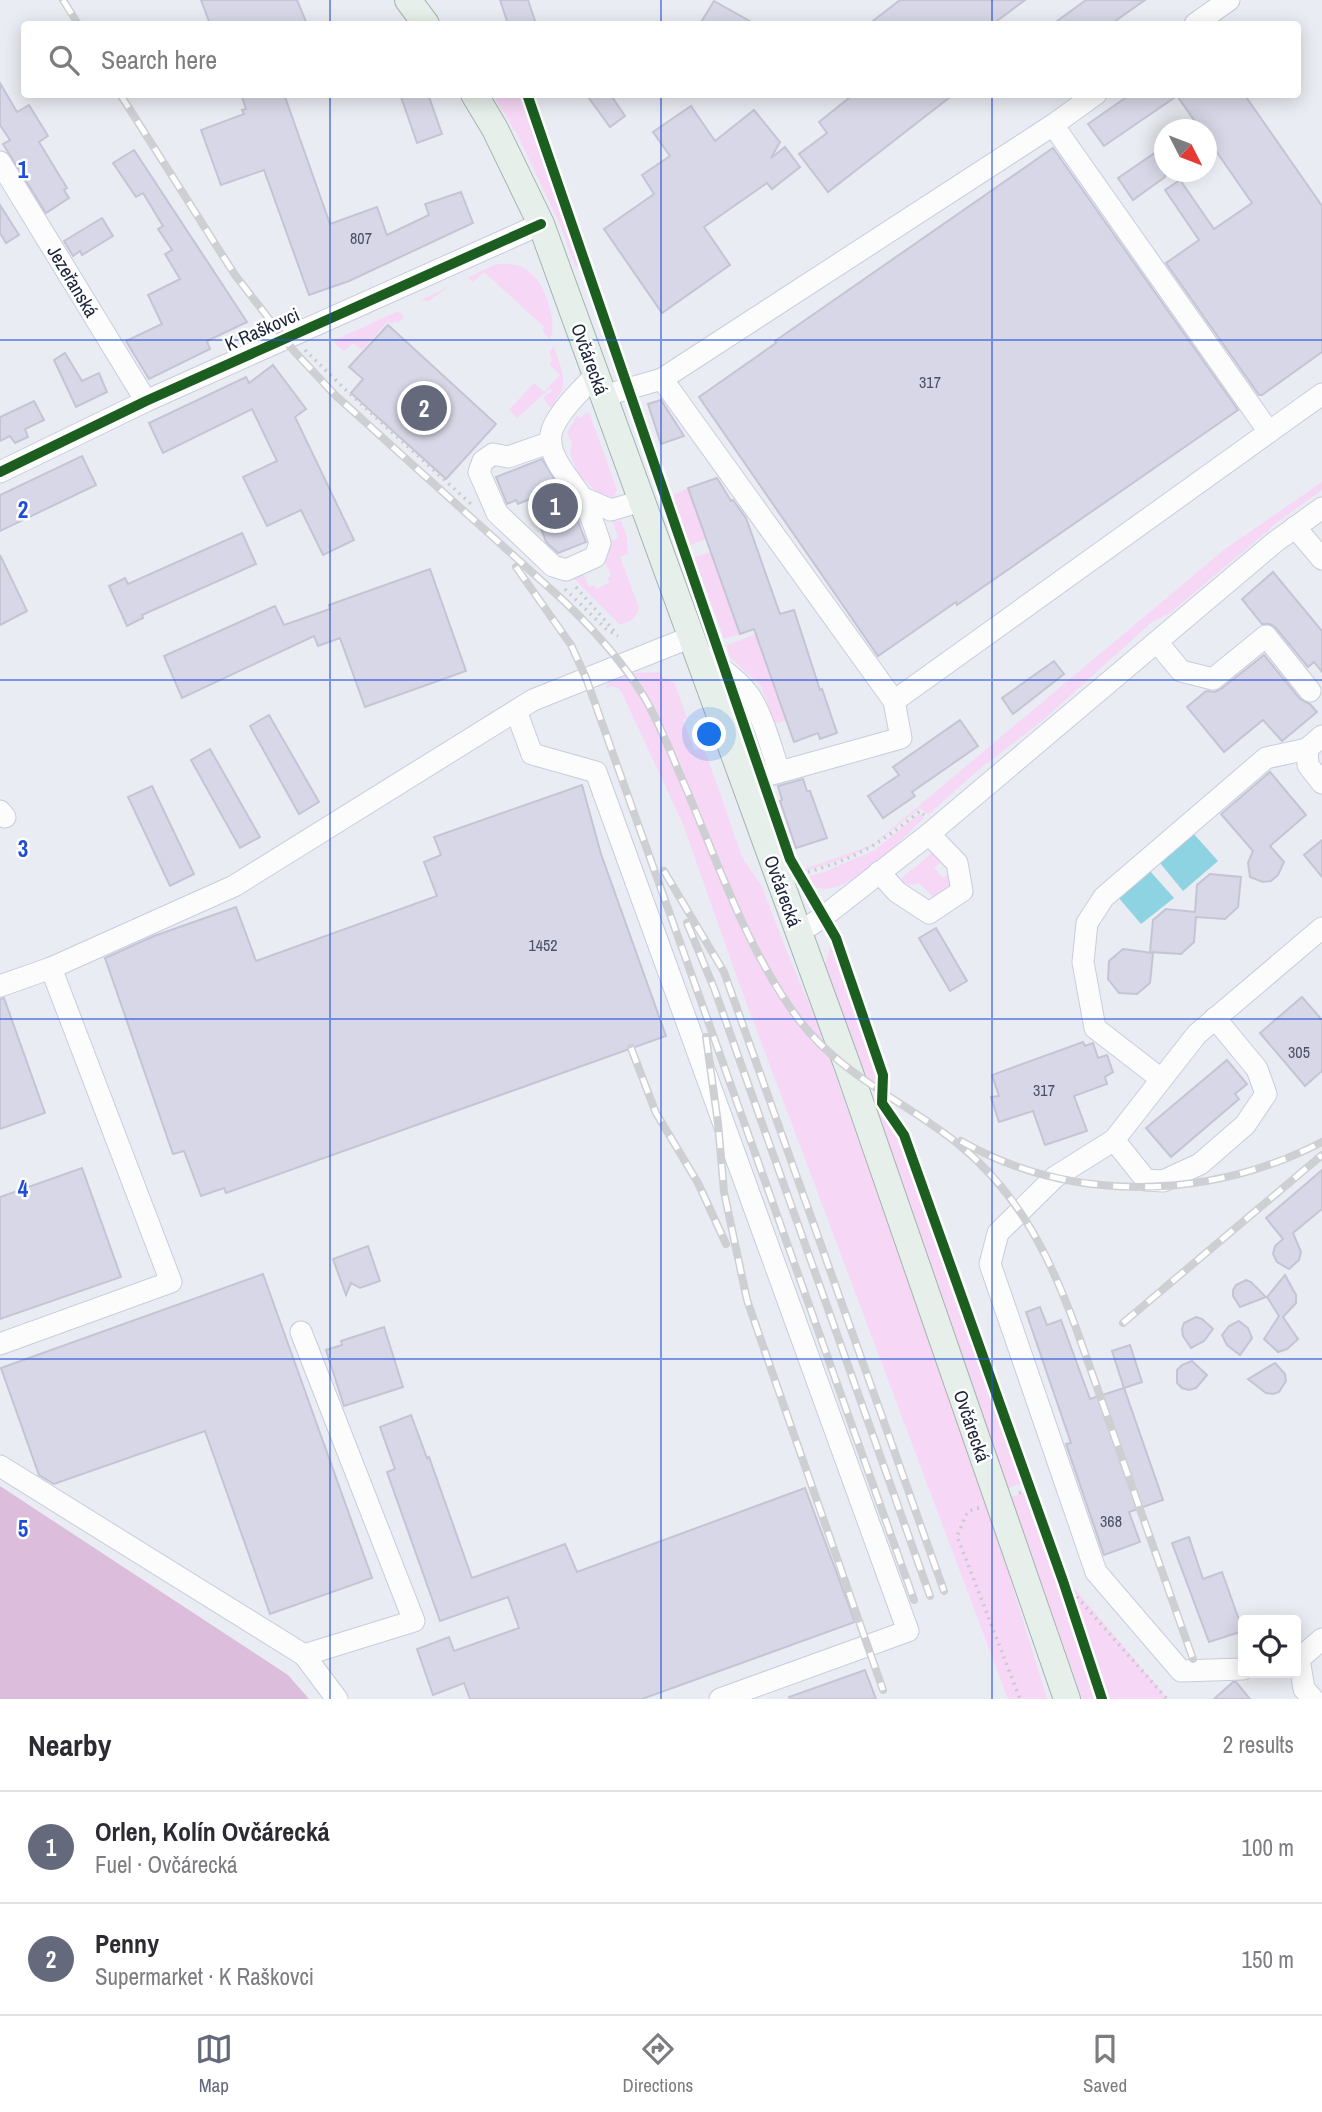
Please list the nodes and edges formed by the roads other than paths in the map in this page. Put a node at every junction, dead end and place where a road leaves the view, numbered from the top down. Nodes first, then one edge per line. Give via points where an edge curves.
1 (408, 0) edge
2 (1229, 0) edge
3 (424, 21) edge
4 (1199, 21) edge
5 (476, 98) edge
6 (1091, 98) edge
7 (1054, 125) junction
8 (0, 162) edge
9 (541, 224) junction
10 (662, 379) junction
11 (599, 386) junction
12 (1322, 394) edge
13 (146, 401) junction
14 (1269, 432) junction
15 (551, 443) junction
16 (0, 472) edge
17 (583, 498) junction
18 (641, 501) junction
19 (1322, 508) edge
20 (1295, 527) junction
21 (1322, 559) edge
22 (1157, 642) junction
23 (693, 644) junction
24 (1310, 691) dead end
25 (894, 701) junction
26 (516, 711) junction
27 (1314, 742) edge
28 (779, 771) junction
29 (744, 782) junction
30 (1322, 783) edge
31 (933, 831) junction
32 (879, 872) junction
33 (1322, 928) edge
34 (798, 933) junction
35 (51, 968) junction
36 (0, 986) edge
37 (1215, 1018) junction
38 (1161, 1079) junction
39 (1114, 1140) junction
40 (301, 1332) dead end
41 (0, 1344) edge
42 (0, 1466) edge
43 (1322, 1639) edge
44 (304, 1655) junction
45 (1301, 1657) edge
46 (1238, 1669) edge
47 (1301, 1677) edge
48 (337, 1699) edge
49 (720, 1699) edge
50 (1067, 1699) edge
51 (1313, 1699) edge

1 - 3 main road
2 - 4 street
5 - 9 main road, Ovčárecká
6 - 7 street
7 - 10 street
7 - 14 street
8 - 13 street, Jezeřanská
9 - 11 main road, Ovčárecká
9 - 13 street, K Raškovci
10 - 11 street
10 - 25 street
11 - 15 street via 575,396 552,429
11 - 18 main road, Ovčárecká
12 - 14 street
13 - 16 street, K Raškovci
14 - 25 street
15 - 17 street via 562,471
15 - 17 street via 508,457 493,454 484,461 479,472 497,513 562,577 595,557 600,543
17 - 18 street via 611,510
18 - 23 main road, Ovčárecká
19 - 20 street
20 - 21 street
20 - 22 street
22 - 24 street via 1181,671 1213,679 1266,636
22 - 31 street
23 - 26 street via 565,687
23 - 28 street via 750,697
23 - 29 main road, Ovčárecká
25 - 28 street via 901,738
26 - 35 street via 234,886
26 - 49 street via 532,754 596,772 908,1631
27 - 30 street via 1308,765
27 - 38 street via 1266,758 1104,897 1087,923 1083,962 1095,1028
28 - 29 street
29 - 34 main road, Ovčárecká
31 - 32 street
31 - 32 street via 957,863 962,891 929,913 897,892
32 - 34 street
33 - 37 street
34 - 50 main road, Ovčárecká
35 - 36 street
35 - 41 street via 171,1282
37 - 38 street
37 - 39 street via 1257,1069 1266,1094 1245,1125 1200,1164 1163,1181 1146,1180
38 - 39 street
39 - 46 street via 1055,1177 998,1233 990,1264 1097,1572 1181,1671
40 - 44 street via 414,1621
42 - 44 street
43 - 45 street
44 - 48 street
47 - 51 street

